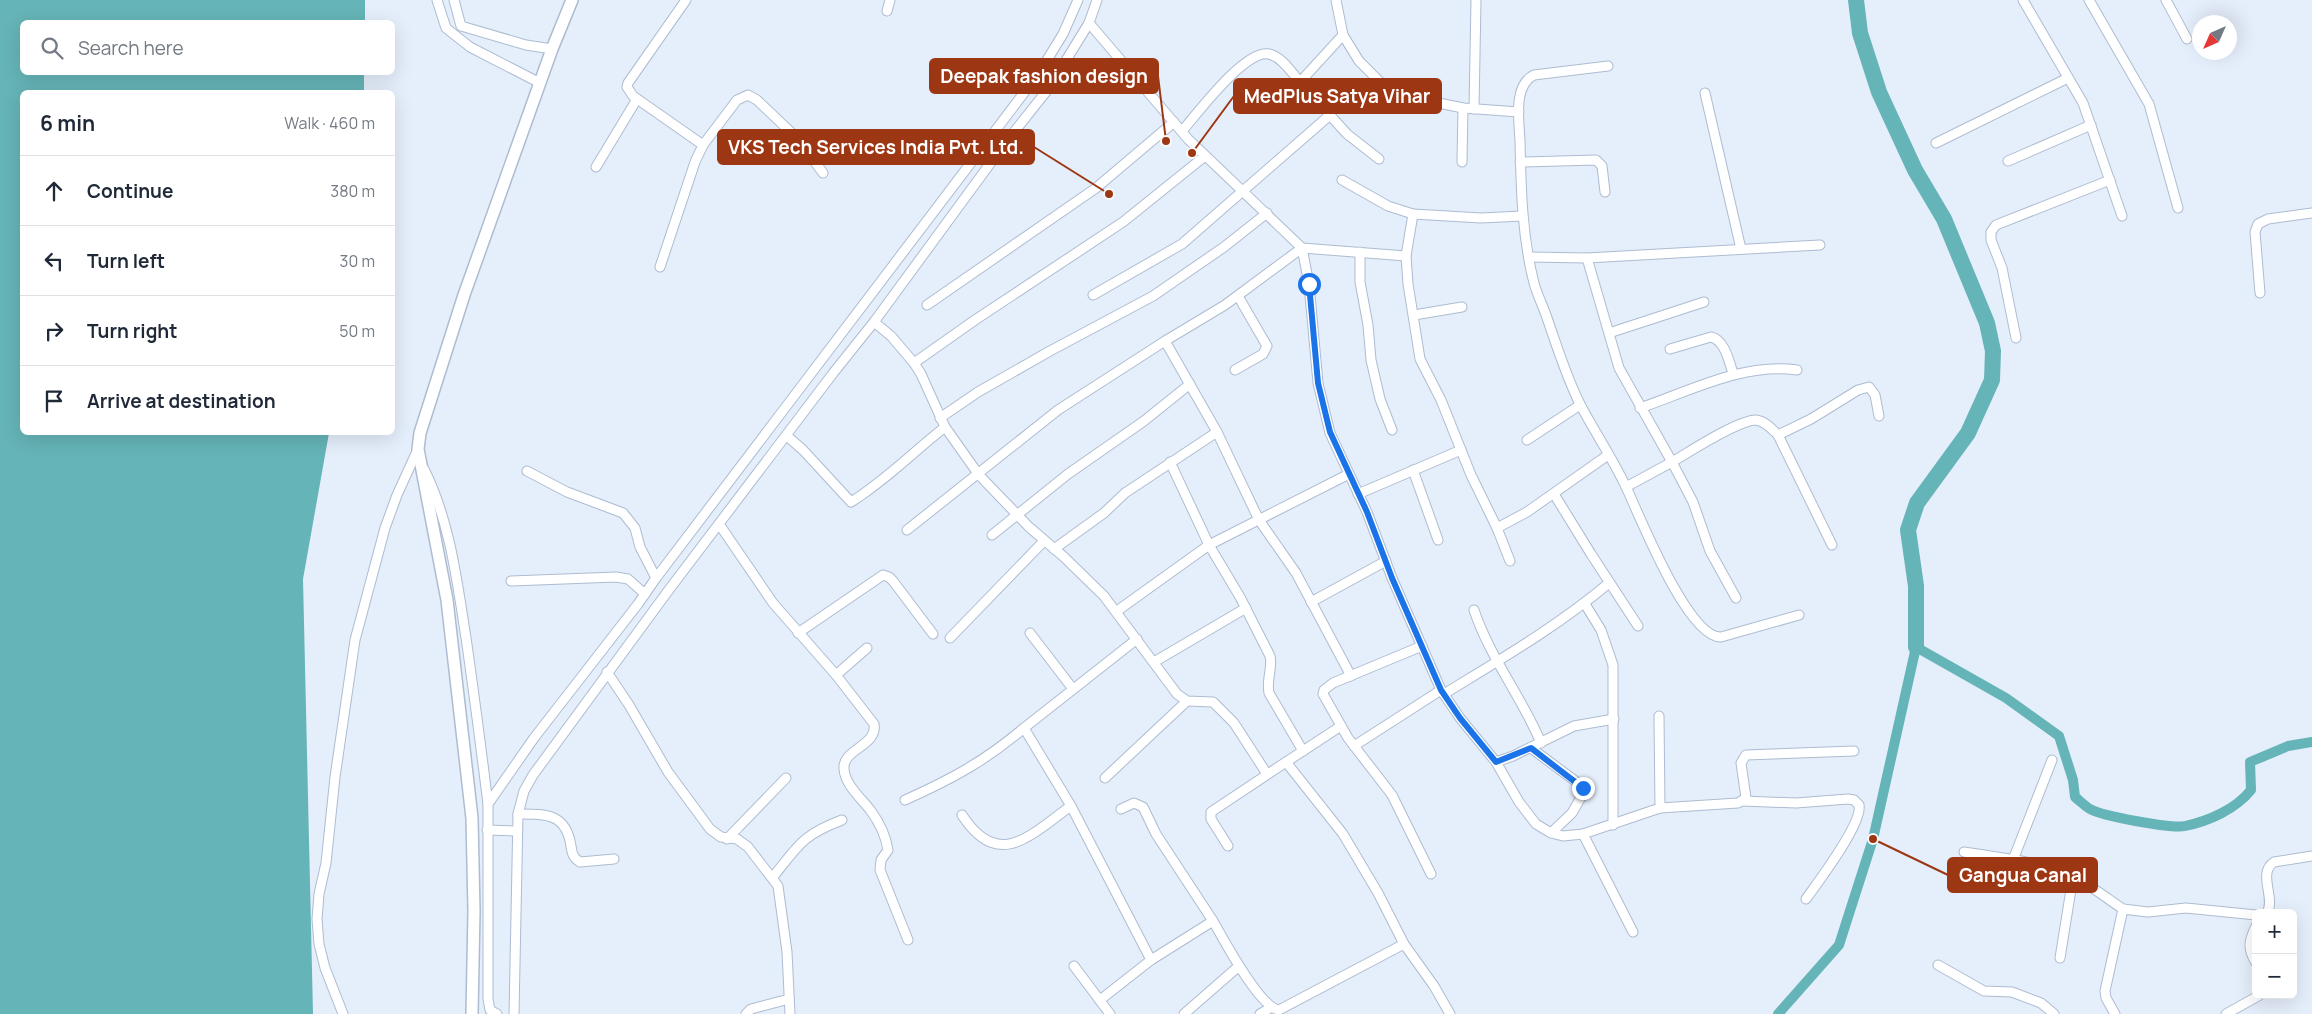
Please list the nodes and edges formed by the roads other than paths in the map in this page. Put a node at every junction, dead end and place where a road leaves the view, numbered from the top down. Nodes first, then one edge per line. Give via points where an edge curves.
1 (437, 0) edge
2 (454, 0) edge
3 (572, 0) edge
4 (686, 0) edge
5 (890, 0) edge
6 (1078, 0) edge
7 (1097, 0) edge
8 (1336, 0) edge
9 (1476, 0) edge
10 (2023, 0) edge
11 (2089, 0) edge
12 (2166, 0) edge
13 (887, 11) dead end
14 (1088, 23) junction
15 (1343, 35) junction
16 (2188, 39) dead end
17 (552, 49) junction
18 (1608, 66) dead end
19 (2068, 78) junction
20 (1300, 82) junction
21 (540, 84) junction
22 (1704, 93) dead end
23 (636, 98) junction
24 (1463, 108) junction
25 (1474, 109) junction
26 (1519, 112) junction
27 (1330, 115) junction
28 (1174, 122) junction
29 (2091, 125) junction
30 (1182, 131) junction
31 (1936, 144) dead end
32 (703, 145) junction
33 (1205, 156) junction
34 (1379, 159) dead end
35 (2008, 161) dead end
36 (1462, 162) dead end
37 (1520, 162) junction
38 (596, 167) dead end
39 (822, 173) dead end
40 (1342, 180) dead end
41 (2110, 180) junction
42 (1242, 190) junction
43 (1605, 192) dead end
44 (2178, 208) dead end
45 (1267, 213) junction
46 (2312, 213) edge
47 (1413, 214) junction
48 (1522, 216) junction
49 (2122, 216) dead end
50 (1820, 245) dead end
51 (1302, 248) junction
52 (1741, 250) junction
53 (1360, 252) junction
54 (1406, 256) junction
55 (1529, 257) junction
56 (1587, 258) junction
57 (660, 267) dead end
58 (2260, 293) dead end
59 (1093, 295) dead end
60 (1238, 296) junction
61 (1704, 302) dead end
62 (928, 306) dead end
63 (1462, 306) dead end
64 (1414, 315) junction
65 (874, 322) junction
66 (1609, 332) junction
67 (2016, 338) dead end
68 (1165, 342) junction
69 (1670, 348) dead end
70 (914, 363) junction
71 (1235, 370) dead end
72 (1797, 370) dead end
73 (1733, 373) junction
74 (1190, 384) junction
75 (1580, 404) junction
76 (1640, 408) junction
77 (1879, 416) dead end
78 (940, 418) junction
79 (945, 427) junction
80 (1392, 430) dead end
81 (1217, 432) junction
82 (1778, 435) junction
83 (787, 436) junction
84 (1527, 440) dead end
85 (1461, 450) junction
86 (419, 454) junction
87 (1608, 455) junction
88 (1170, 462) junction
89 (1672, 462) junction
90 (1413, 470) junction
91 (527, 472) dead end
92 (979, 474) junction
93 (1348, 474) junction
94 (1626, 488) junction
95 (1358, 494) junction
96 (1554, 494) junction
97 (1017, 514) junction
98 (1260, 520) junction
99 (719, 524) junction
100 (1497, 528) junction
101 (907, 530) dead end
102 (992, 536) dead end
103 (1438, 540) dead end
104 (1044, 541) junction
105 (1832, 544) dead end
106 (1209, 546) junction
107 (1054, 549) junction
108 (674, 554) junction
109 (1386, 561) junction
110 (1510, 561) dead end
111 (687, 566) junction
112 (656, 578) junction
113 (511, 581) dead end
114 (1609, 583) junction
115 (645, 594) junction
116 (1736, 598) dead end
117 (1311, 602) junction
118 (1585, 604) junction
119 (1246, 608) junction
120 (1474, 610) dead end
121 (1117, 611) junction
122 (1798, 615) dead end
123 (1638, 626) dead end
124 (798, 633) junction
125 (1030, 633) dead end
126 (933, 634) dead end
127 (950, 638) dead end
128 (1137, 639) junction
129 (1422, 646) junction
130 (868, 648) dead end
131 (1154, 662) junction
132 (1496, 662) junction
133 (607, 672) junction
134 (836, 676) junction
135 (1351, 676) junction
136 (1073, 688) junction
137 (1443, 692) junction
138 (1188, 701) junction
139 (1659, 716) dead end
140 (1614, 719) junction
141 (1341, 726) junction
142 (1024, 728) junction
143 (1541, 743) junction
144 (1354, 746) junction
145 (1531, 748) junction
146 (1303, 751) junction
147 (1854, 751) dead end
148 (2052, 760) dead end
149 (1286, 762) junction
150 (1496, 762) junction
151 (1267, 774) junction
152 (786, 778) dead end
153 (1105, 778) dead end
154 (904, 800) dead end
155 (1742, 801) junction
156 (488, 804) junction
157 (1071, 806) junction
158 (1660, 808) junction
159 (1121, 809) dead end
160 (518, 814) junction
161 (962, 815) dead end
162 (842, 820) dead end
163 (1612, 825) junction
164 (487, 830) junction
165 (517, 831) junction
166 (1551, 833) junction
167 (1583, 834) junction
168 (728, 839) junction
169 (1228, 846) dead end
170 (1964, 852) dead end
171 (2312, 856) edge
172 (614, 860) dead end
173 (2013, 860) junction
174 (1431, 874) dead end
175 (773, 877) junction
176 (2073, 878) junction
177 (1806, 899) dead end
178 (2123, 909) junction
179 (2270, 909) edge
180 (2252, 915) edge
181 (1213, 921) junction
182 (1633, 932) dead end
183 (2252, 936) edge
184 (908, 940) dead end
185 (1404, 944) junction
186 (2252, 956) edge
187 (2060, 958) dead end
188 (1151, 960) junction
189 (1938, 965) dead end
190 (1074, 966) dead end
191 (1239, 966) junction
192 (789, 999) junction
193 (2253, 999) edge
194 (1100, 1000) junction
195 (1270, 1008) junction
196 (343, 1014) edge
197 (472, 1014) edge
198 (496, 1014) edge
199 (514, 1014) edge
200 (746, 1014) edge
201 (790, 1014) edge
202 (1110, 1014) edge
203 (1184, 1014) edge
204 (1260, 1014) edge
205 (1450, 1014) edge
206 (2054, 1014) edge
207 (2115, 1014) edge
208 (2226, 1014) edge

1 - 21 street via 446,28 470,47
2 - 17 street via 461,26
3 - 17 street
4 - 23 street via 630,78 627,87
5 - 13 street
6 - 108 street via 1063,34 1039,73
7 - 14 street
8 - 15 street
9 - 25 street
10 - 19 street
11 - 44 street via 2150,104
12 - 16 street
14 - 28 street
14 - 65 street via 1049,88
15 - 20 street
15 - 24 street via 1380,82 1424,100
17 - 21 street
18 - 26 street via 1530,78 1522,88
19 - 29 street
19 - 31 street
20 - 27 street
20 - 30 street via 1272,55 1255,57 1236,71
21 - 86 street via 461,304 420,433
22 - 52 street
23 - 32 street
23 - 38 street
24 - 25 street
24 - 36 street
25 - 26 street
26 - 37 street
27 - 34 street via 1347,134
27 - 42 street
28 - 30 street
28 - 62 street via 1096,188
29 - 35 street
29 - 41 street
30 - 33 street
32 - 39 street via 737,100 748,95 799,140
32 - 57 street
33 - 42 street
33 - 70 street via 1123,222
37 - 43 street via 1596,160 1602,166
37 - 48 street
40 - 47 street via 1388,206
41 - 49 street
41 - 67 street via 2064,196 1993,229 1991,240 2002,268
42 - 45 street
42 - 59 street via 1171,252
45 - 51 street
45 - 78 street via 1153,296 1050,350
46 - 58 street via 2268,219 2258,224 2255,232
47 - 48 street via 1481,218
47 - 54 street
48 - 55 street
50 - 52 street
51 - 53 street
51 - 60 street
51 - 93 street via 1309,284 1318,383 1330,432
52 - 56 street
53 - 54 street
53 - 80 street via 1360,282 1371,360 1380,399
54 - 64 street
55 - 56 street
55 - 75 street via 1534,284 1564,370
56 - 66 street
60 - 68 street
60 - 71 street via 1267,346 1263,354
61 - 66 street
63 - 64 street
64 - 85 street via 1420,359
65 - 70 street
65 - 83 street
66 - 76 street via 1619,368
68 - 74 street
68 - 92 street via 1058,410
69 - 73 street via 1716,338 1722,343
70 - 78 street
72 - 73 street via 1779,368
73 - 76 street
74 - 81 street
74 - 97 street
75 - 84 street
75 - 87 street
76 - 89 street
77 - 82 street via 1875,395 1869,387
78 - 79 street
79 - 83 street via 878,485 851,502
79 - 92 street
81 - 88 street
81 - 98 street
82 - 89 street via 1764,422 1749,421
82 - 105 street
83 - 99 street
85 - 90 street
85 - 100 street
86 - 156 street via 440,502 451,554
86 - 196 street via 391,511 354,640 335,777 317,919 325,968
86 - 197 street via 447,600 472,818
87 - 94 street
87 - 96 street
88 - 106 street
88 - 107 street via 1125,492
89 - 94 street
89 - 116 street via 1693,502 1710,551
90 - 95 street
90 - 103 street
91 - 112 street via 623,514 635,528 640,547
92 - 97 street
92 - 101 street
93 - 95 street
93 - 98 street
94 - 122 street via 1670,581 1711,636 1721,638
95 - 109 street
96 - 100 street
96 - 114 street
97 - 102 street
97 - 104 street
98 - 106 street
98 - 117 street via 1296,573
99 - 111 street
99 - 124 street via 772,603
100 - 110 street
104 - 107 street
104 - 127 street
106 - 119 street
106 - 121 street
107 - 121 street
108 - 111 street
108 - 112 street
109 - 117 street
109 - 129 street
111 - 133 street
112 - 115 street
113 - 115 street via 616,577 628,580
114 - 118 street
114 - 123 street
115 - 156 street via 561,702
117 - 135 street
118 - 132 street
118 - 140 street via 1601,630 1613,665
119 - 131 street
119 - 146 street via 1270,656 1269,693
120 - 132 street
121 - 128 street
124 - 126 street via 884,575 893,581
124 - 134 street
125 - 136 street
128 - 131 street
128 - 136 street
129 - 135 street
129 - 137 street
130 - 134 street
131 - 138 street via 1177,694
132 - 137 street
132 - 143 street
133 - 160 street via 533,775 524,791
133 - 168 street via 676,784 710,829
134 - 184 street via 874,724 873,736 848,758 844,772 873,814 887,844 888,850 881,860 880,870
135 - 141 street via 1324,690 1325,700
136 - 142 street
137 - 144 street
137 - 150 street
138 - 151 street via 1213,702 1219,707 1234,723
138 - 153 street
139 - 158 street
140 - 143 street via 1574,726
140 - 163 street
141 - 144 street
141 - 146 street
142 - 154 street via 962,773
142 - 157 street
143 - 145 street
144 - 174 street via 1392,795
145 - 150 street
145 - 166 street via 1578,783 1584,792 1572,813
146 - 149 street
147 - 155 street via 1746,755 1741,763 1746,793
148 - 173 street
149 - 151 street
149 - 185 street via 1343,834
150 - 166 street via 1536,824
151 - 169 street via 1210,814
152 - 168 street
155 - 158 street
155 - 177 street via 1796,803 1848,799 1859,805 1858,817 1848,836
156 - 164 street
157 - 161 street via 1010,845 990,842 980,836
157 - 188 street
158 - 163 street
159 - 181 street via 1134,803 1143,807 1156,834
160 - 165 street
160 - 172 street via 547,816 561,821 568,830 573,856 580,862
162 - 175 street via 804,838
163 - 167 street
164 - 165 street
164 - 198 street via 488,999 490,1010
165 - 199 street
166 - 167 street via 1563,836
167 - 182 street
168 - 175 street via 737,839 748,847
170 - 173 street
171 - 179 street via 2269,865
173 - 176 street via 2056,869
175 - 192 street via 781,894
176 - 178 street
176 - 187 street
178 - 180 street via 2148,912 2186,908
178 - 207 street via 2105,990
181 - 188 street
181 - 191 street
183 - 186 street via 2248,945
185 - 195 street via 1283,1009
185 - 205 street
188 - 194 street
189 - 206 street via 1984,990 2012,992 2041,1003
190 - 194 street
191 - 195 street
191 - 203 street
192 - 200 street via 750,1009
192 - 201 street
193 - 208 street
194 - 202 street
195 - 204 street

